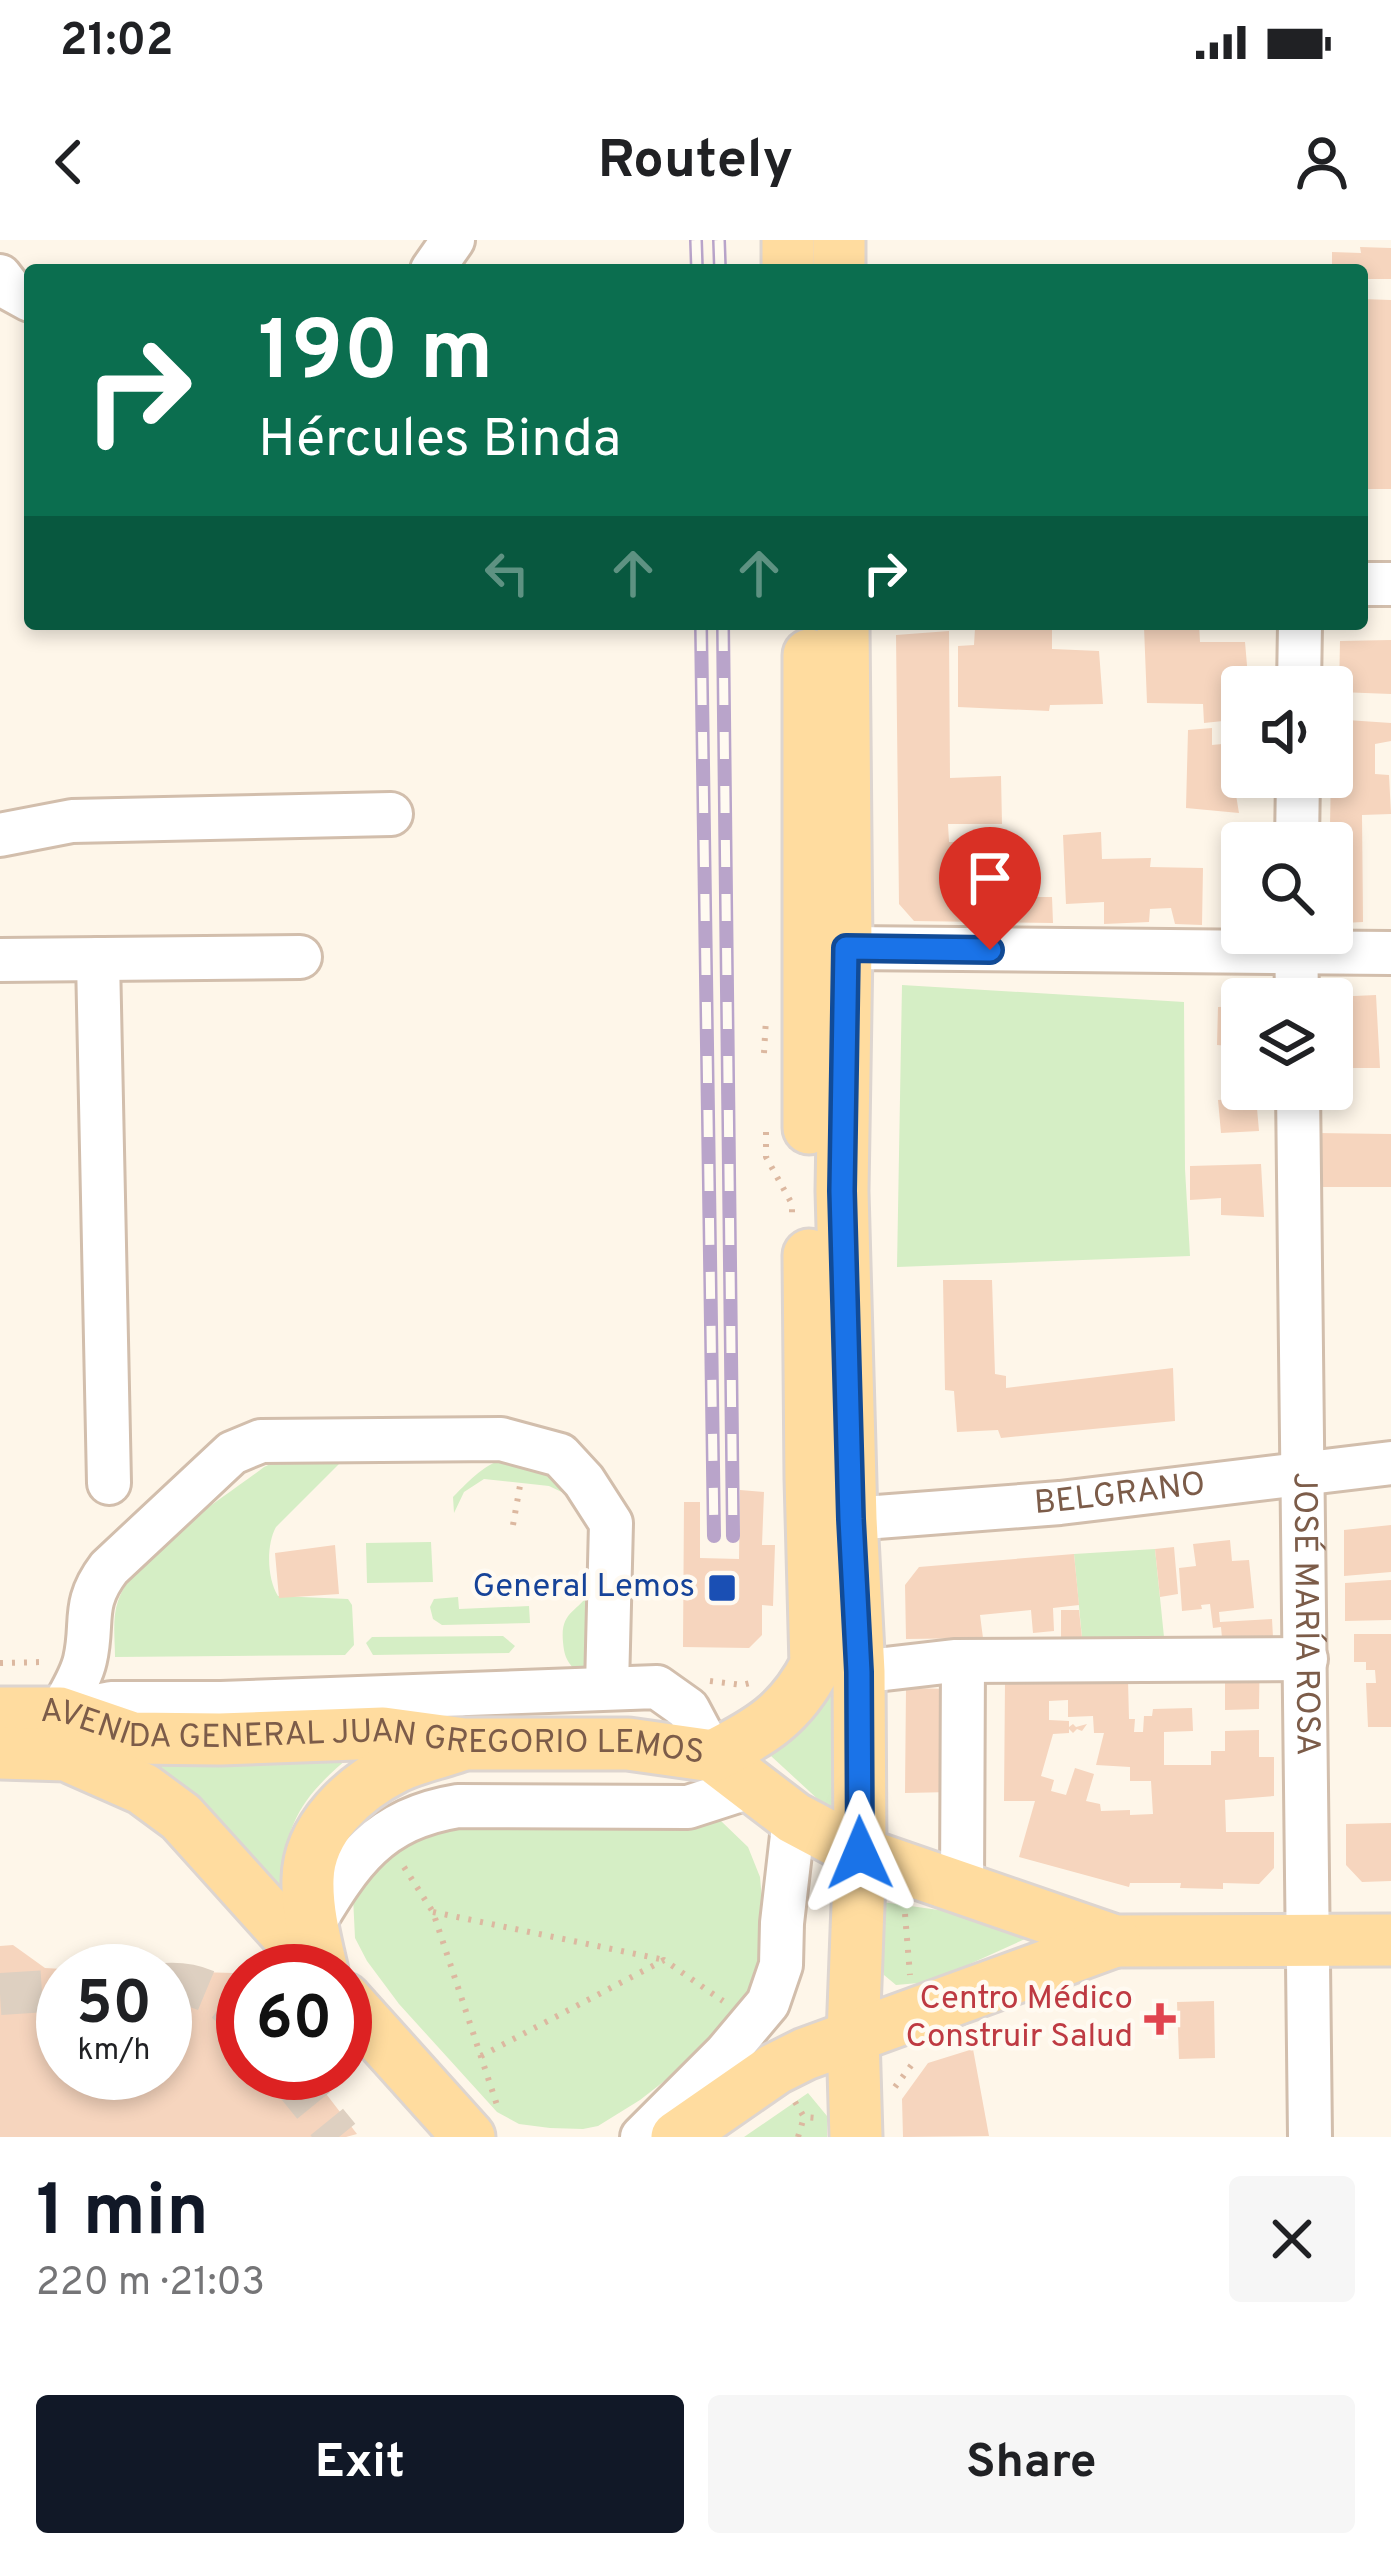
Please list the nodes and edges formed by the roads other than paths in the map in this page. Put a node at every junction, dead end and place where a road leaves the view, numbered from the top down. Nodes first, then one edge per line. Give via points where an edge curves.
1 (0, 276) edge
2 (24, 297) edge
3 (809, 630) edge
4 (843, 630) edge
5 (1300, 630) edge
6 (1299, 666) edge
7 (391, 814) dead end
8 (0, 835) edge
9 (1221, 943) edge
10 (827, 946) junction
11 (1353, 948) edge
12 (1391, 952) edge
13 (300, 957) dead end
14 (98, 959) junction
15 (0, 960) edge
16 (1298, 1110) edge
17 (1391, 1463) edge
18 (1305, 1473) junction
19 (109, 1483) dead end
20 (851, 1519) junction
21 (1306, 1659) junction
22 (963, 1661) junction
23 (859, 1672) junction
24 (607, 1688) junction
25 (0, 1713) edge
26 (59, 1713) junction
27 (464, 1744) junction
28 (0, 1753) edge
29 (731, 1772) junction
30 (794, 1818) junction
31 (860, 1853) junction
32 (962, 1889) junction
33 (1391, 1940) edge
34 (1114, 1941) junction
35 (1309, 1941) junction
36 (306, 1944) edge
37 (316, 1944) edge
38 (323, 1944) edge
39 (372, 2029) edge
40 (853, 2036) junction
41 (469, 2136) edge
42 (642, 2137) edge
43 (676, 2137) edge
44 (856, 2137) edge
45 (1310, 2137) edge

1 - 2 street
3 - 10 main road
4 - 10 main road
5 - 6 street
7 - 8 street via 72,821
9 - 10 street
10 - 20 main road
10 - 29 main road via 810,1455 816,1665
11 - 12 street
13 - 14 street
14 - 15 street
14 - 19 street
16 - 18 street, JOSÉ MARÍA ROSA
17 - 18 street, BELGRANO
18 - 20 street, BELGRANO
18 - 21 street, JOSÉ MARÍA ROSA
20 - 23 main road
21 - 22 street
21 - 35 street, JOSÉ MARÍA ROSA
22 - 23 street
22 - 32 street
23 - 31 main road
24 - 26 street via 111,1703
24 - 26 street via 610,1523 560,1455 501,1439 261,1441 232,1454 109,1568 88,1610 85,1662
24 - 29 street via 657,1687 688,1709
25 - 26 main road, AVENIDA GENERAL JUAN GREGORIO LEMOS
26 - 27 main road, AVENIDA GENERAL JUAN GREGORIO LEMOS via 133,1738 383,1733
27 - 29 main road, AVENIDA GENERAL JUAN GREGORIO LEMOS via 628,1744
27 - 37 main road via 396,1767 331,1817 308,1876
28 - 36 main road, AVENIDA GENERAL JUAN GREGORIO LEMOS via 66,1755 143,1790 181,1817
29 - 30 main road, AVENIDA GENERAL JUAN GREGORIO LEMOS
29 - 38 street via 688,1807 426,1811 357,1858
30 - 31 main road, AVENIDA GENERAL JUAN GREGORIO LEMOS
30 - 42 street via 781,1965 768,2003
31 - 32 main road, AVENIDA GENERAL JUAN GREGORIO LEMOS
31 - 40 main road
32 - 34 main road, AVENIDA GENERAL JUAN GREGORIO LEMOS
33 - 35 main road
34 - 35 main road
34 - 40 main road
35 - 45 street, JOSÉ MARÍA ROSA
39 - 41 main road
40 - 43 main road via 775,2069
40 - 44 main road

